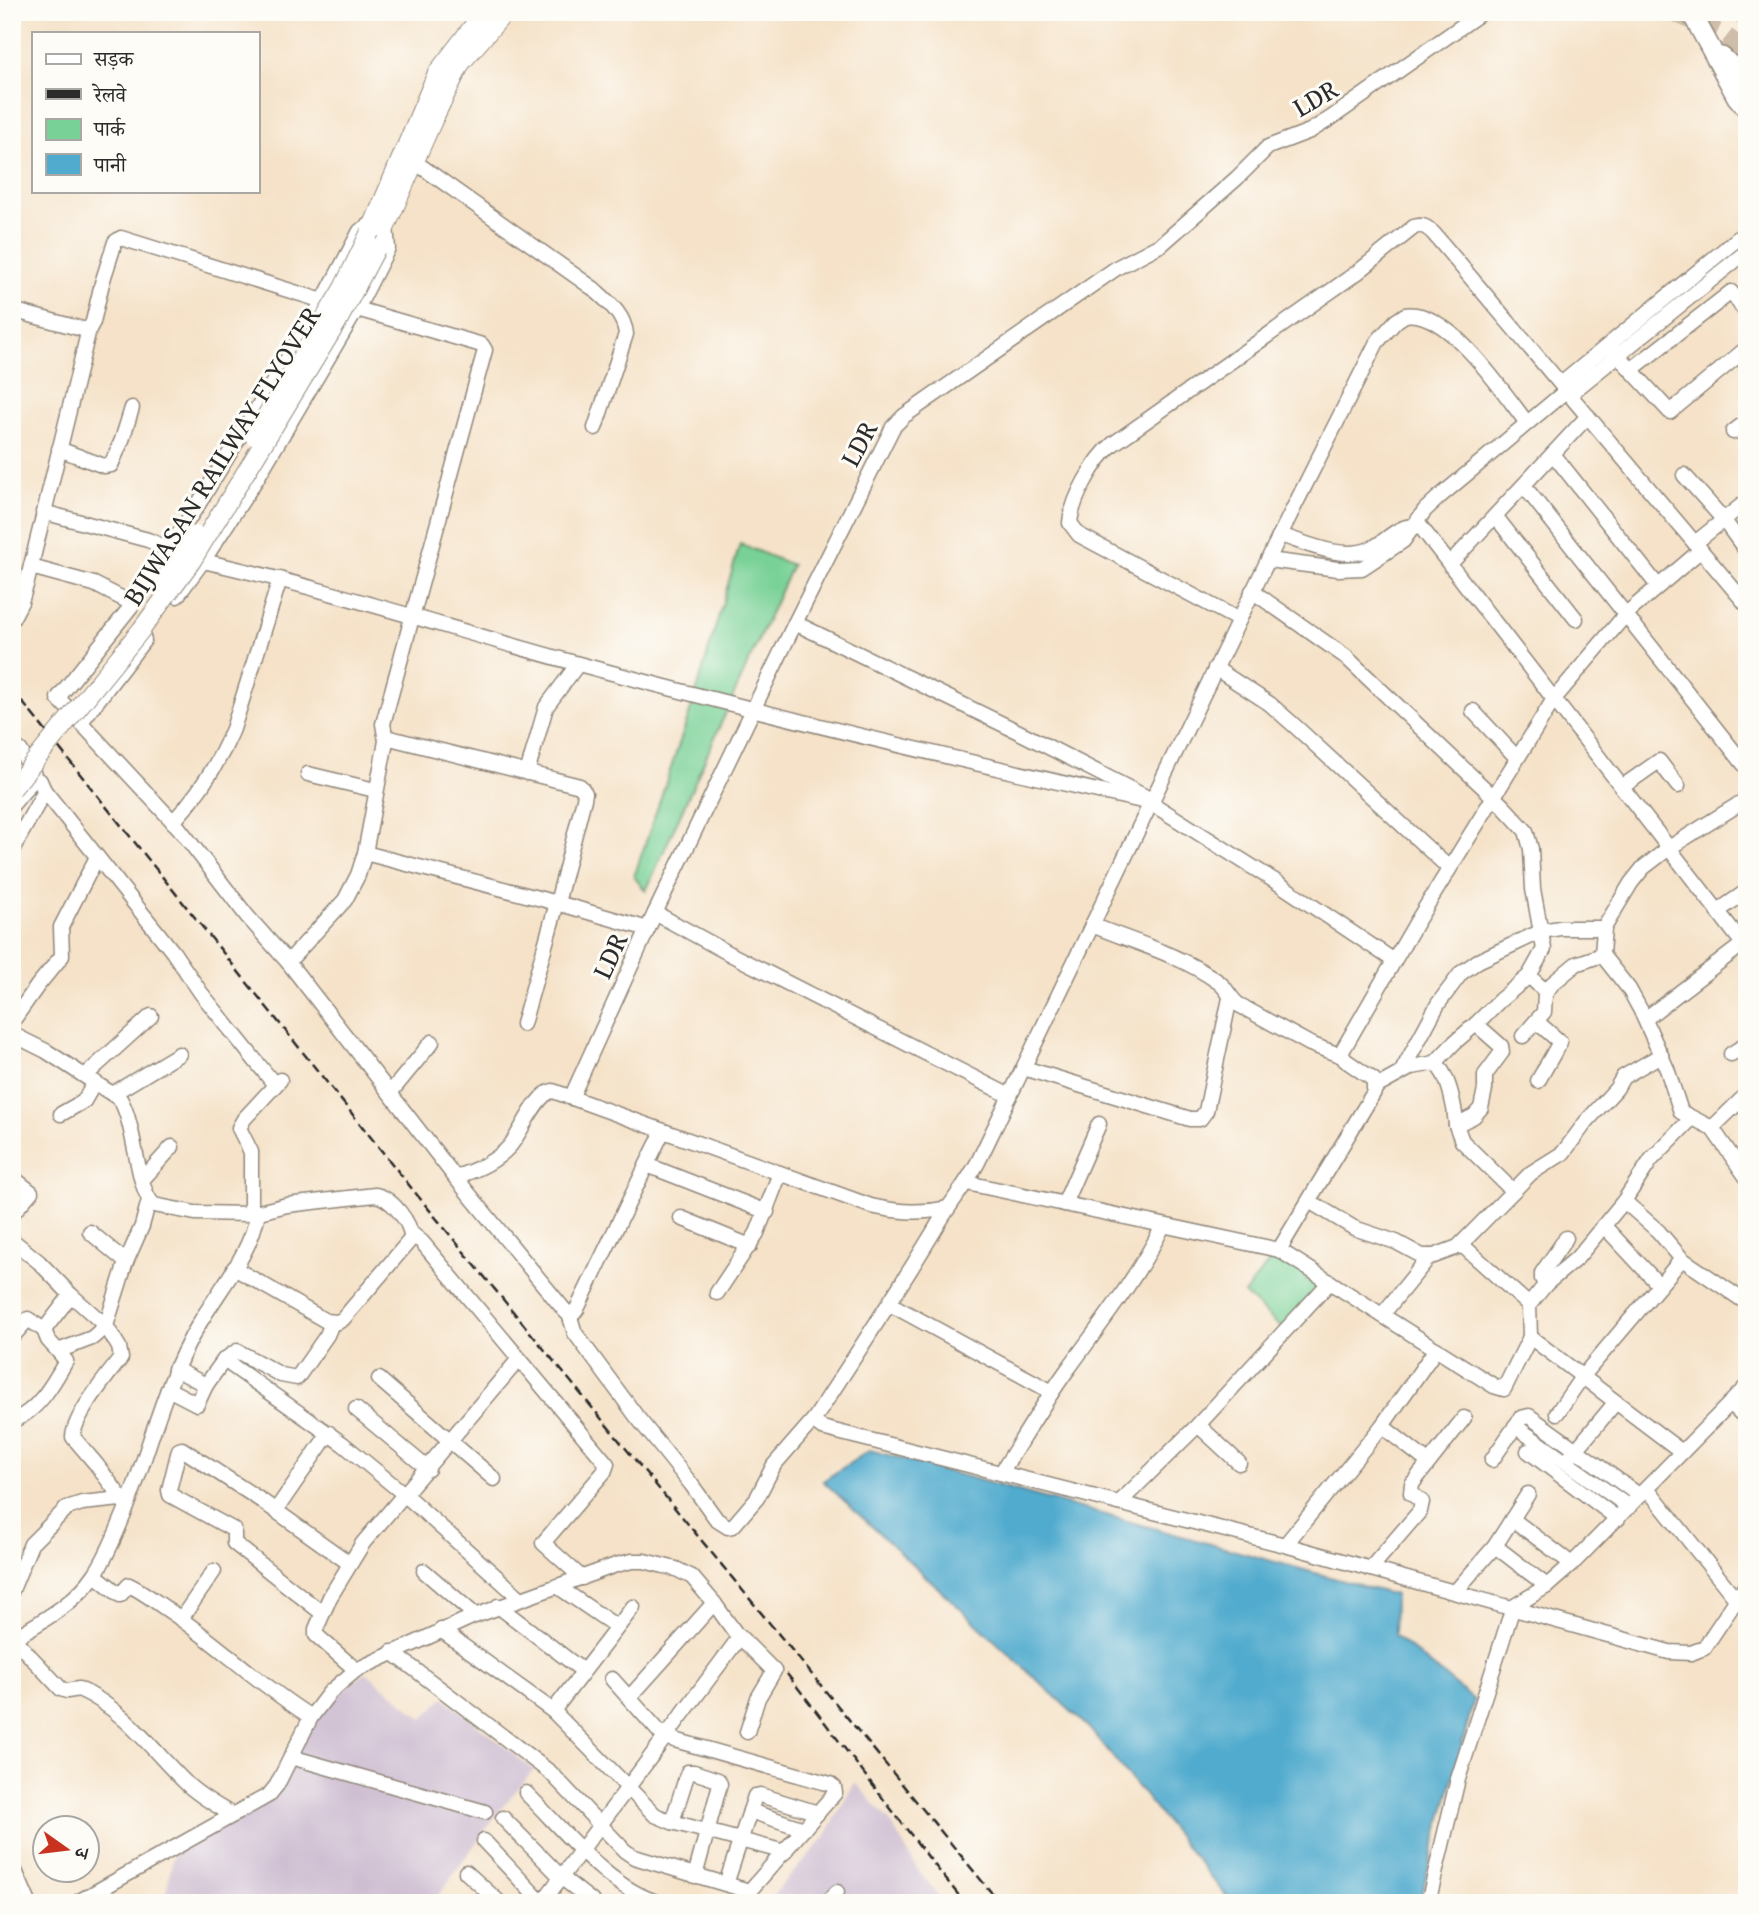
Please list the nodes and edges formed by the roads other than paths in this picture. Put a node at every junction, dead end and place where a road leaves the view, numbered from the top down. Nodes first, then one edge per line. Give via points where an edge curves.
1 (484, 12) edge
2 (505, 12) edge
3 (1482, 12) edge
4 (1691, 12) edge
5 (1743, 12) edge
6 (1747, 17) edge
7 (1710, 46) junction
8 (1747, 81) edge
9 (1747, 109) edge
10 (418, 136) junction
11 (415, 162) junction
12 (1747, 231) edge
13 (376, 233) junction
14 (1747, 251) edge
15 (323, 301) junction
16 (357, 309) junction
17 (12, 310) edge
18 (1747, 313) edge
19 (89, 329) junction
20 (1747, 348) edge
21 (1613, 350) junction
22 (1631, 370) junction
23 (1566, 389) junction
24 (132, 408) dead end
25 (1588, 416) junction
26 (1747, 421) edge
27 (1527, 423) junction
28 (595, 428) dead end
29 (1733, 432) dead end
30 (59, 449) junction
31 (1553, 454) junction
32 (1684, 475) dead end
33 (1524, 486) junction
34 (1747, 501) edge
35 (43, 512) junction
36 (1496, 517) junction
37 (1723, 519) junction
38 (1415, 524) junction
39 (1280, 535) junction
40 (1698, 546) junction
41 (169, 549) junction
42 (1747, 551) edge
43 (1268, 560) junction
44 (203, 561) junction
45 (1450, 564) junction
46 (31, 567) junction
47 (280, 579) junction
48 (1658, 586) junction
49 (1252, 591) junction
50 (133, 604) junction
51 (1747, 605) edge
52 (1626, 614) junction
53 (411, 618) junction
54 (12, 619) edge
55 (1576, 619) dead end
56 (1238, 620) junction
57 (794, 623) junction
58 (578, 664) junction
59 (1215, 668) junction
60 (1554, 699) junction
61 (754, 709) junction
62 (1473, 711) dead end
63 (81, 722) junction
64 (386, 737) junction
65 (12, 756) edge
66 (1517, 758) junction
67 (1747, 768) edge
68 (12, 770) edge
69 (527, 773) junction
70 (308, 774) dead end
71 (40, 784) junction
72 (1678, 786) dead end
73 (1622, 787) junction
74 (12, 789) edge
75 (375, 790) junction
76 (1493, 797) junction
77 (1747, 799) edge
78 (1151, 803) junction
79 (12, 805) edge
80 (173, 822) junction
81 (1669, 848) junction
82 (12, 850) edge
83 (365, 853) junction
84 (97, 857) junction
85 (1449, 868) junction
86 (1747, 891) edge
87 (557, 903) junction
88 (1718, 911) junction
89 (655, 913) junction
90 (1092, 925) junction
91 (648, 929) junction
92 (1604, 929) junction
93 (1542, 932) junction
94 (1745, 946) edge
95 (1602, 956) junction
96 (1393, 960) junction
97 (288, 962) junction
98 (1529, 976) junction
99 (1546, 992) junction
100 (1230, 998) junction
101 (151, 1016) dead end
102 (1645, 1019) junction
103 (1536, 1021) junction
104 (12, 1022) edge
105 (523, 1024) dead end
106 (1476, 1024) junction
107 (12, 1034) edge
108 (1523, 1036) dead end
109 (432, 1042) dead end
110 (1747, 1044) edge
111 (179, 1054) dead end
112 (1731, 1054) dead end
113 (1661, 1055) junction
114 (1342, 1056) junction
115 (1435, 1063) junction
116 (1024, 1068) junction
117 (1402, 1071) junction
118 (91, 1079) junction
119 (1538, 1081) dead end
120 (1376, 1087) junction
121 (114, 1093) junction
122 (390, 1093) junction
123 (1747, 1094) edge
124 (1010, 1096) junction
125 (571, 1098) junction
126 (61, 1114) dead end
127 (1690, 1119) junction
128 (1099, 1124) dead end
129 (1456, 1125) junction
130 (1712, 1128) junction
131 (663, 1131) junction
132 (172, 1147) dead end
133 (647, 1165) junction
134 (780, 1173) junction
135 (12, 1177) edge
136 (455, 1177) junction
137 (1747, 1178) edge
138 (142, 1180) junction
139 (967, 1183) junction
140 (1513, 1191) junction
141 (149, 1200) junction
142 (1624, 1200) junction
143 (1309, 1201) junction
144 (1064, 1204) junction
145 (948, 1208) junction
146 (767, 1212) junction
147 (255, 1213) junction
148 (12, 1214) edge
149 (681, 1218) dead end
150 (1163, 1226) junction
151 (1604, 1226) junction
152 (90, 1232) dead end
153 (411, 1233) junction
154 (1566, 1238) dead end
155 (12, 1240) edge
156 (1462, 1245) junction
157 (750, 1246) junction
158 (1279, 1250) junction
159 (1430, 1256) junction
160 (1682, 1259) junction
161 (126, 1262) junction
162 (234, 1268) junction
163 (1330, 1282) junction
164 (1546, 1284) junction
165 (1660, 1285) junction
166 (717, 1293) dead end
167 (71, 1296) junction
168 (1747, 1303) edge
169 (890, 1304) junction
170 (1529, 1306) junction
171 (569, 1314) junction
172 (1382, 1315) junction
173 (332, 1323) junction
174 (107, 1326) junction
175 (44, 1330) junction
176 (13, 1334) edge
177 (1530, 1337) junction
178 (1436, 1349) junction
179 (58, 1351) junction
180 (519, 1359) junction
181 (224, 1360) junction
182 (175, 1369) junction
183 (1582, 1377) junction
184 (379, 1380) dead end
185 (206, 1385) junction
186 (1747, 1385) edge
187 (168, 1389) junction
188 (1052, 1392) junction
189 (1615, 1403) junction
190 (1730, 1403) junction
191 (356, 1409) dead end
192 (1557, 1413) dead end
193 (814, 1418) junction
194 (1464, 1418) dead end
195 (1747, 1419) edge
196 (12, 1421) edge
197 (1198, 1425) junction
198 (1382, 1426) junction
199 (1515, 1426) junction
200 (329, 1433) junction
201 (451, 1442) junction
202 (1576, 1450) junction
203 (1528, 1451) dead end
204 (1682, 1452) junction
205 (1492, 1460) dead end
206 (1428, 1462) junction
207 (1239, 1463) dead end
208 (1562, 1467) junction
209 (428, 1469) junction
210 (1001, 1473) junction
211 (494, 1479) dead end
212 (404, 1494) junction
213 (1528, 1494) dead end
214 (1639, 1497) junction
215 (124, 1503) junction
216 (1119, 1503) junction
217 (276, 1510) junction
218 (1512, 1519) junction
219 (1618, 1519) junction
220 (1285, 1545) junction
221 (1495, 1546) junction
222 (349, 1563) junction
223 (1572, 1564) junction
224 (1370, 1569) junction
225 (214, 1571) dead end
226 (424, 1571) dead end
227 (95, 1575) junction
228 (582, 1577) junction
229 (1747, 1584) edge
230 (557, 1586) junction
231 (1547, 1586) junction
232 (12, 1590) edge
233 (1455, 1592) junction
234 (520, 1598) junction
235 (1736, 1599) junction
236 (715, 1603) junction
237 (498, 1606) junction
238 (633, 1607) dead end
239 (1513, 1608) junction
240 (322, 1613) junction
241 (475, 1615) junction
242 (181, 1619) junction
243 (617, 1627) junction
244 (441, 1630) junction
245 (739, 1636) junction
246 (13, 1638) edge
247 (392, 1652) junction
248 (356, 1670) junction
249 (583, 1671) junction
250 (612, 1679) dead end
251 (629, 1698) junction
252 (553, 1711) junction
253 (311, 1717) junction
254 (747, 1732) dead end
255 (664, 1737) junction
256 (291, 1756) junction
257 (627, 1787) junction
258 (526, 1793) dead end
259 (750, 1811) junction
260 (485, 1812) dead end
261 (818, 1813) junction
262 (231, 1814) junction
263 (503, 1818) dead end
264 (672, 1822) junction
265 (600, 1823) junction
266 (804, 1829) junction
267 (706, 1831) junction
268 (741, 1839) junction
269 (484, 1841) dead end
270 (582, 1849) junction
271 (785, 1853) junction
272 (12, 1864) edge
273 (466, 1872) dead end
274 (695, 1876) junction
275 (561, 1877) junction
276 (726, 1884) junction
277 (749, 1891) junction
278 (29, 1903) edge
279 (76, 1903) edge
280 (500, 1903) edge
281 (594, 1903) edge
282 (660, 1903) edge
283 (739, 1903) edge
284 (1428, 1903) edge

1 - 10 main road via 437,73
2 - 10 main road via 461,64
3 - 57 street, LDR via 1331,118 1268,148 1162,244 1118,267 904,416 889,432
4 - 7 highway
5 - 6 highway
7 - 8 highway
7 - 9 highway
10 - 11 main road, BIJWASAN RAILWAY FLYOVER
10 - 13 main road
11 - 13 main road, BIJWASAN RAILWAY FLYOVER
11 - 28 street via 594,289 620,316 626,334
12 - 21 street
13 - 15 street via 360,231
13 - 16 street via 388,248
13 - 68 main road, BIJWASAN RAILWAY FLYOVER, bridge via 191,542 132,623
13 - 74 main road, BIJWASAN RAILWAY FLYOVER, bridge via 342,313 191,562
14 - 21 street
15 - 19 street via 118,239
15 - 41 street
16 - 44 street
16 - 53 street via 484,348
17 - 19 street
18 - 22 street via 1731,292
19 - 30 street
20 - 22 street via 1670,412
21 - 22 street
21 - 23 street
23 - 25 street
23 - 27 street
23 - 56 street via 1434,234 1425,226 1413,227 1347,280 1113,444 1097,459 1071,512 1074,531 1091,542
24 - 30 street via 111,466
25 - 31 street
25 - 40 street
26 - 29 street
27 - 38 street via 1438,498
27 - 39 street via 1450,331 1434,320 1405,315 1377,342
30 - 35 street
31 - 33 street
31 - 48 street
32 - 37 street
33 - 36 street
33 - 52 street
34 - 37 street
35 - 41 street
35 - 46 street
36 - 45 street
36 - 55 street
37 - 40 street
37 - 42 street
38 - 39 street via 1397,529 1368,550 1353,553
38 - 43 street via 1403,541 1362,568
38 - 45 street
39 - 43 street
40 - 48 street
40 - 51 street
41 - 50 street
43 - 49 street
44 - 47 street
44 - 63 street
45 - 60 street
46 - 50 street via 94,584
46 - 54 street
47 - 53 street
47 - 80 street via 228,739 211,775
48 - 52 street
49 - 56 street
49 - 76 street via 1346,657
50 - 63 street via 58,698
52 - 60 street
52 - 67 street
53 - 58 street
53 - 64 street via 383,724
56 - 59 street
57 - 61 street, LDR
57 - 78 street via 1027,736
58 - 61 street
58 - 69 street via 549,699
59 - 78 street
59 - 85 street via 1270,704
60 - 66 street
60 - 73 street
61 - 78 street
61 - 89 street, LDR
62 - 66 street
63 - 80 street
64 - 69 street
64 - 75 street
65 - 71 street via 20,750
66 - 76 street
69 - 87 street via 580,786 585,793
70 - 75 street
71 - 79 street
71 - 82 street
71 - 84 street
72 - 73 street via 1658,761
73 - 81 street
75 - 83 street
76 - 85 street
76 - 93 street via 1529,838
77 - 81 street
78 - 90 street
78 - 96 street
80 - 97 street
81 - 88 street
81 - 92 street via 1637,874
83 - 87 street
83 - 97 street via 345,900
84 - 104 street via 61,927 62,956
84 - 147 street via 201,993 278,1082 239,1128 251,1152
85 - 96 street
86 - 88 street
87 - 91 street
87 - 105 street
88 - 94 street
89 - 91 street, LDR
89 - 124 street
90 - 100 street via 1194,967 1219,981
90 - 116 street
91 - 125 street, LDR
92 - 93 street
92 - 95 street
93 - 98 street via 1544,949
93 - 117 street via 1461,973 1438,1004
94 - 102 street
95 - 99 street via 1576,964
95 - 102 street via 1629,989
96 - 114 street
97 - 122 street
98 - 99 street
98 - 106 street
99 - 103 street via 1544,1012
100 - 114 street via 1310,1044
100 - 116 street via 1206,1111 1200,1119
101 - 118 street
102 - 113 street
103 - 108 street
103 - 119 street via 1560,1041
106 - 115 street
106 - 129 street via 1502,1052 1485,1075 1481,1108
107 - 118 street
109 - 122 street
110 - 112 street
111 - 121 street
113 - 127 street via 1681,1112
113 - 140 street via 1623,1077 1563,1153
114 - 120 street via 1369,1075
115 - 117 street
115 - 129 street via 1443,1071
116 - 124 street
117 - 120 street
118 - 121 street
118 - 126 street via 84,1101
120 - 143 street
121 - 138 street via 127,1110
122 - 136 street
123 - 130 street
124 - 139 street
125 - 131 street
125 - 136 street via 553,1091 543,1095 502,1153
127 - 130 street
127 - 142 street via 1651,1160
128 - 144 street
129 - 140 street via 1462,1140
130 - 137 street
131 - 133 street
131 - 134 street
132 - 138 street
133 - 146 street
133 - 171 street via 577,1310
134 - 145 street via 883,1209 925,1212
134 - 146 street
135 - 148 street via 31,1192
136 - 171 street
138 - 141 street
139 - 144 street
139 - 145 street
140 - 156 street
141 - 147 street via 195,1213
141 - 161 street
142 - 151 street
142 - 160 street
143 - 158 street
143 - 159 street via 1354,1228
144 - 150 street
145 - 169 street
146 - 157 street
147 - 153 street via 375,1195 388,1200
147 - 162 street via 251,1242
149 - 157 street
150 - 158 street
150 - 188 street via 1116,1304
151 - 164 street via 1577,1258
151 - 165 street
152 - 161 street
153 - 173 street via 411,1239 343,1319
153 - 180 street
154 - 164 street via 1542,1273
155 - 167 street
156 - 159 street
156 - 170 street
157 - 166 street
158 - 163 street
159 - 172 street
160 - 165 street
160 - 168 street
161 - 174 street
162 - 173 street
162 - 182 street
163 - 172 street
163 - 197 street
164 - 170 street
165 - 183 street
167 - 174 street
167 - 175 street
169 - 188 street
169 - 193 street
170 - 177 street
171 - 193 street via 575,1333 637,1417 726,1526 741,1518 768,1474
172 - 178 street
173 - 181 street via 297,1378 281,1375 237,1351
174 - 179 street via 92,1338
174 - 215 street via 121,1358 89,1402 73,1437
175 - 176 street via 28,1320
175 - 179 street
177 - 178 street via 1504,1389
177 - 183 street
178 - 198 street
179 - 196 street via 66,1361 61,1370 33,1408
180 - 201 street
180 - 228 street via 607,1465 542,1543
181 - 185 street
181 - 200 street
182 - 185 street
182 - 187 street
183 - 189 street
183 - 192 street
184 - 201 street
185 - 187 street via 197,1404
186 - 190 street
187 - 215 street via 141,1474
188 - 210 street
189 - 202 street
189 - 204 street
190 - 195 street
190 - 204 street
191 - 209 street
193 - 210 street via 822,1428
194 - 206 street
197 - 207 street
197 - 216 street
198 - 206 street
198 - 220 street
199 - 202 street via 1529,1416
199 - 205 street
199 - 208 street
200 - 212 street
200 - 217 street
201 - 209 street
201 - 211 street
202 - 208 street
202 - 214 street
203 - 208 street
204 - 214 street
206 - 224 street via 1410,1488 1422,1502 1420,1511
208 - 214 street
208 - 219 street
209 - 212 street
210 - 216 street
212 - 222 street
212 - 234 street
213 - 218 street
214 - 219 street
214 - 235 street
215 - 227 street
215 - 232 street via 82,1503 66,1508 31,1544
216 - 220 street
217 - 222 street
217 - 240 street via 179,1450 170,1495 234,1530 234,1544
218 - 221 street
218 - 223 street
219 - 223 street
220 - 224 street
221 - 231 street
221 - 233 street
222 - 240 street
223 - 231 street
224 - 233 street
225 - 242 street
226 - 241 street
227 - 242 street via 120,1595 132,1586
227 - 246 street via 69,1602
228 - 230 street
228 - 236 street via 616,1564 643,1561 692,1577
229 - 235 street
230 - 234 street
230 - 243 street
231 - 239 street
233 - 239 street
234 - 237 street
235 - 239 street via 1704,1648 1691,1653 1669,1652
236 - 245 street
236 - 251 street
237 - 241 street
237 - 249 street
238 - 243 street
239 - 284 street via 1458,1779
240 - 248 street via 316,1635
241 - 244 street
242 - 253 street
243 - 249 street
244 - 247 street
244 - 252 street
245 - 254 street via 774,1671 758,1698
245 - 255 street
246 - 262 street via 61,1689 79,1689 111,1709 187,1784
247 - 248 street
247 - 265 street via 551,1773
248 - 253 street via 330,1692
249 - 252 street
250 - 251 street
251 - 255 street
252 - 257 street
253 - 256 street
255 - 257 street
255 - 261 street via 832,1785 835,1793
256 - 260 street
256 - 262 street via 273,1791
257 - 264 street via 655,1815
257 - 265 street
258 - 270 street
259 - 261 street via 758,1795
259 - 266 street
259 - 268 street
261 - 266 street
262 - 279 street
263 - 275 street
264 - 267 street
264 - 267 street via 686,1776 694,1772 720,1782
265 - 270 street
265 - 274 street via 634,1857
266 - 271 street
267 - 268 street
267 - 274 street
268 - 271 street
268 - 276 street
269 - 275 street via 542,1903
270 - 275 street
270 - 282 street via 618,1881
271 - 277 street
272 - 278 street
273 - 280 street
274 - 276 street
275 - 281 street
276 - 277 street
277 - 283 street

